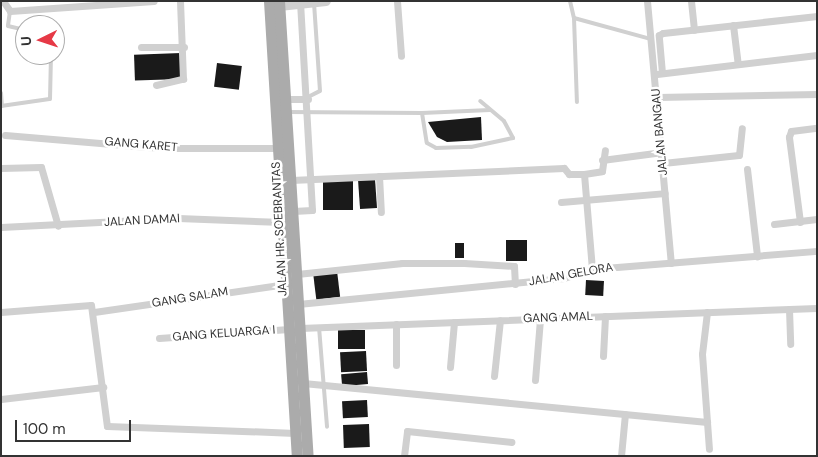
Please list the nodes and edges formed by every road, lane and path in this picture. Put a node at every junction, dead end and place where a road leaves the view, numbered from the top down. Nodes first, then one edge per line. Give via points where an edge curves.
1 (3, 1) edge
2 (154, 1) edge
3 (326, 1) edge
4 (397, 1) edge
5 (570, 1) edge
6 (647, 1) edge
7 (691, 1) edge
8 (314, 2) edge
9 (182, 3) edge
10 (276, 3) edge
11 (300, 3) edge
12 (10, 11) junction
13 (817, 16) edge
14 (574, 18) junction
15 (7, 23) junction
16 (1, 24) edge
17 (733, 25) junction
18 (15, 29) edge
19 (694, 30) junction
20 (651, 39) junction
21 (184, 47) junction
22 (140, 48) dead end
23 (817, 55) edge
24 (401, 56) dead end
25 (738, 64) junction
26 (51, 65) edge
27 (658, 74) junction
28 (156, 85) dead end
29 (1, 94) edge
30 (817, 94) edge
31 (657, 97) junction
32 (286, 98) junction
33 (308, 98) junction
34 (480, 101) dead end
35 (577, 102) dead end
36 (1, 106) edge
37 (490, 110) junction
38 (308, 111) junction
39 (287, 112) junction
40 (422, 112) junction
41 (742, 128) dead end
42 (817, 128) edge
43 (5, 135) dead end
44 (278, 148) junction
45 (606, 150) dead end
46 (662, 152) junction
47 (602, 160) junction
48 (663, 163) junction
49 (1, 168) edge
50 (746, 169) dead end
51 (584, 174) junction
52 (379, 176) junction
53 (310, 179) junction
54 (291, 180) junction
55 (665, 193) junction
56 (586, 201) junction
57 (561, 202) dead end
58 (293, 211) junction
59 (381, 212) dead end
60 (817, 219) edge
61 (282, 222) junction
62 (800, 222) junction
63 (774, 224) dead end
64 (58, 226) junction
65 (1, 227) edge
66 (817, 251) edge
67 (757, 256) junction
68 (671, 263) junction
69 (592, 269) junction
70 (296, 274) junction
71 (286, 284) junction
72 (515, 284) junction
73 (298, 304) junction
74 (93, 308) junction
75 (817, 308) edge
76 (789, 309) junction
77 (1, 312) edge
78 (707, 312) junction
79 (605, 316) junction
80 (540, 318) junction
81 (500, 320) junction
82 (454, 322) junction
83 (396, 324) junction
84 (320, 327) junction
85 (294, 329) junction
86 (159, 338) dead end
87 (790, 344) dead end
88 (603, 356) dead end
89 (396, 365) dead end
90 (450, 367) dead end
91 (494, 376) dead end
92 (535, 380) dead end
93 (303, 383) junction
94 (324, 383) junction
95 (103, 387) junction
96 (1, 400) edge
97 (625, 414) junction
98 (707, 422) junction
99 (327, 427) dead end
100 (295, 433) junction
101 (511, 442) dead end
102 (709, 449) dead end
103 (296, 456) edge
104 (308, 456) edge
105 (404, 456) edge
106 (622, 456) edge

1 - 12 street
2 - 12 street
3 - 8 street
4 - 24 street
5 - 14 lane
6 - 20 street, JALAN BANGAU
7 - 19 street
8 - 11 street
8 - 33 lane via 320,92
9 - 21 street
10 - 11 street
10 - 32 main road, JALAN HR. SOEBRANTAS
10 - 44 main road, JALAN HR. SOEBRANTAS
11 - 33 street
12 - 15 lane
13 - 17 street
14 - 20 lane
14 - 35 lane
15 - 16 lane
15 - 18 lane
17 - 19 street
17 - 25 street
19 - 27 street via 659,35
20 - 27 street, JALAN BANGAU
21 - 22 street
21 - 28 street via 183,79
23 - 25 street
25 - 27 street
26 - 36 lane via 50,99
27 - 31 street, JALAN BANGAU
29 - 36 lane
30 - 31 street
31 - 46 street, JALAN BANGAU
32 - 33 street
32 - 39 main road, JALAN HR. SOEBRANTAS
33 - 38 street
34 - 37 lane
37 - 40 lane
37 - 40 lane via 515,136 472,148 430,146 424,134
38 - 39 lane
38 - 40 lane
38 - 53 street
39 - 54 main road, JALAN HR. SOEBRANTAS
41 - 48 street via 739,155
42 - 62 street via 791,131 788,138
43 - 44 street, GANG KARET via 158,148
44 - 61 main road, JALAN HR. SOEBRANTAS
45 - 47 street
46 - 47 street
46 - 48 street, JALAN BANGAU
47 - 51 street via 602,172
48 - 55 street, JALAN BANGAU
49 - 64 street via 41,167
50 - 67 street
51 - 52 street via 569,174 564,168
51 - 56 street
52 - 53 street
52 - 59 street
53 - 54 street
53 - 58 street via 312,210
54 - 58 main road, JALAN HR. SOEBRANTAS
55 - 56 street
55 - 68 street, JALAN BANGAU
56 - 57 street
56 - 69 street
58 - 70 main road, JALAN HR. SOEBRANTAS
60 - 62 street
61 - 64 street, JALAN DAMAI via 178,218
61 - 71 main road, JALAN HR. SOEBRANTAS
62 - 63 street
64 - 65 street, JALAN DAMAI
66 - 67 street, JALAN GELORA
67 - 68 street, JALAN GELORA
68 - 69 street, JALAN GELORA
69 - 72 street, JALAN GELORA via 564,278
70 - 72 street via 402,263 464,263 514,266
70 - 73 main road, JALAN HR. SOEBRANTAS
71 - 74 street, GANG SALAM
71 - 85 main road, JALAN HR. SOEBRANTAS
72 - 73 street, JALAN GELORA
73 - 85 main road, JALAN HR. SOEBRANTAS
74 - 77 street, GANG SALAM
74 - 95 street
75 - 76 street, GANG AMAL
76 - 78 street, GANG AMAL
76 - 87 street
78 - 79 street, GANG AMAL
78 - 98 street via 702,354
79 - 80 street, GANG AMAL
79 - 88 street
80 - 81 street, GANG AMAL
80 - 92 street
81 - 82 street, GANG AMAL
81 - 91 street
82 - 83 street, GANG AMAL
82 - 90 street
83 - 84 street, GANG AMAL
83 - 89 street
84 - 85 street, GANG AMAL
84 - 94 lane
85 - 86 street, GANG KELUARGA I
85 - 93 main road, JALAN HR. SOEBRANTAS
85 - 100 main road, JALAN HR. SOEBRANTAS
93 - 94 street
93 - 104 main road, JALAN HR. SOEBRANTAS
94 - 97 street
94 - 99 lane
95 - 96 street
95 - 100 street via 110,427
97 - 98 street
97 - 106 street
98 - 102 street
100 - 103 main road, JALAN HR. SOEBRANTAS
101 - 105 street via 407,431

